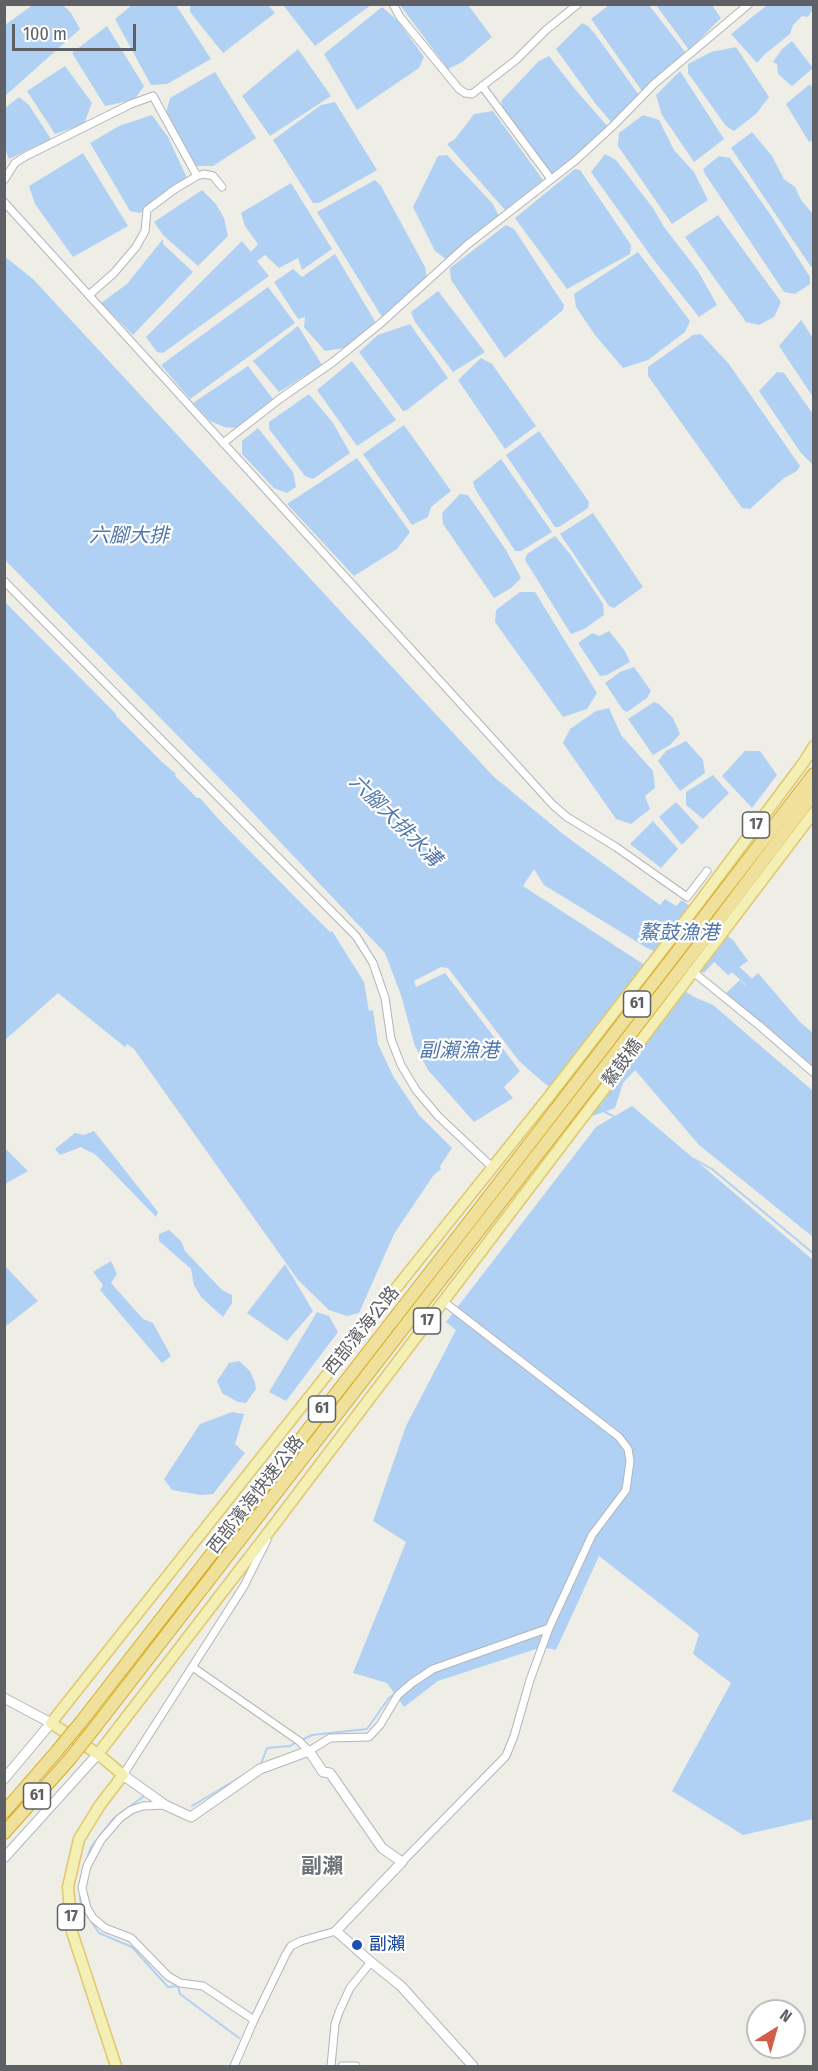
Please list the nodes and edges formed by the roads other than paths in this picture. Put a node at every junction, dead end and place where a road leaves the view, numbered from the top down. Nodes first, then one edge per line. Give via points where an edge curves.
1 (393, 4) edge
2 (578, 4) edge
3 (749, 4) edge
4 (482, 86) junction
5 (197, 176) junction
6 (551, 179) junction
7 (4, 180) edge
8 (222, 187) dead end
9 (4, 202) edge
10 (88, 295) junction
11 (223, 443) junction
12 (4, 581) edge
13 (813, 746) edge
14 (813, 774) edge
15 (813, 793) edge
16 (813, 812) edge
17 (707, 871) dead end
18 (692, 971) junction
19 (813, 1073) edge
20 (551, 1094) joint
21 (570, 1101) junction
22 (492, 1167) junction
23 (443, 1301) junction
24 (274, 1525) junction
25 (549, 1628) junction
26 (194, 1668) junction
27 (4, 1698) edge
28 (51, 1723) junction
29 (309, 1751) junction
30 (98, 1754) junction
31 (123, 1776) junction
32 (4, 1779) edge
33 (165, 1805) junction
34 (4, 1812) edge
35 (4, 1833) edge
36 (4, 1858) edge
37 (402, 1862) junction
38 (336, 1931) junction
39 (371, 1962) junction
40 (254, 2020) junction
41 (116, 2067) edge
42 (234, 2067) edge
43 (331, 2067) edge
44 (342, 2067) edge
45 (356, 2067) edge
46 (473, 2067) edge

1 - 4 street via 459,89 472,94
2 - 4 street
3 - 6 street
4 - 6 street
5 - 7 street via 153,96 26,156 15,163
5 - 8 street via 213,176
5 - 10 street via 147,210 145,231 136,247
6 - 11 street via 467,245 333,362
9 - 10 street
10 - 11 street
11 - 17 street via 552,805 687,897
12 - 22 street via 356,936 373,963 385,998 391,1039 416,1090
13 - 20 main road, 鰲鼓橋 / 17 via 698,904
14 - 21 highway, 鰲鼓橋 / 61
15 - 21 highway, 鰲鼓橋 / 61 via 717,922
16 - 18 main road, 鰲鼓橋 / 17
18 - 19 street
18 - 23 main road, 鰲鼓橋 / 17
20 - 22 main road, 西部濱海公路 / 17
21 - 34 highway, 西部濱海快速公路 / 61, bridge via 81,1722
21 - 35 highway, 西部濱海快速公路 / 61, bridge via 93,1730
22 - 28 main road, 西部濱海公路 / 17
23 - 24 main road, 17
23 - 25 street via 626,1444 626,1490 592,1535
24 - 26 street via 244,1587
24 - 30 main road, 17
25 - 29 street via 433,1669 398,1695 369,1737 330,1738
25 - 37 street via 506,1756
26 - 29 street
26 - 31 street
27 - 28 street
28 - 30 main road
28 - 32 street
29 - 33 street via 260,1769 191,1817
29 - 37 street via 323,1772 330,1773 382,1848
30 - 31 main road
30 - 36 street
31 - 33 street
31 - 41 main road, 17 via 80,1839 68,1887 72,1932
33 - 40 street via 131,1810 101,1840 87,1866 82,1888 87,1908 105,1928 131,1938 168,1976 180,1983 203,1986
37 - 38 street
38 - 39 street
38 - 40 street via 291,1946
39 - 43 street via 350,1988 339,2012
39 - 46 street via 401,1986
40 - 42 street
44 - 45 street

